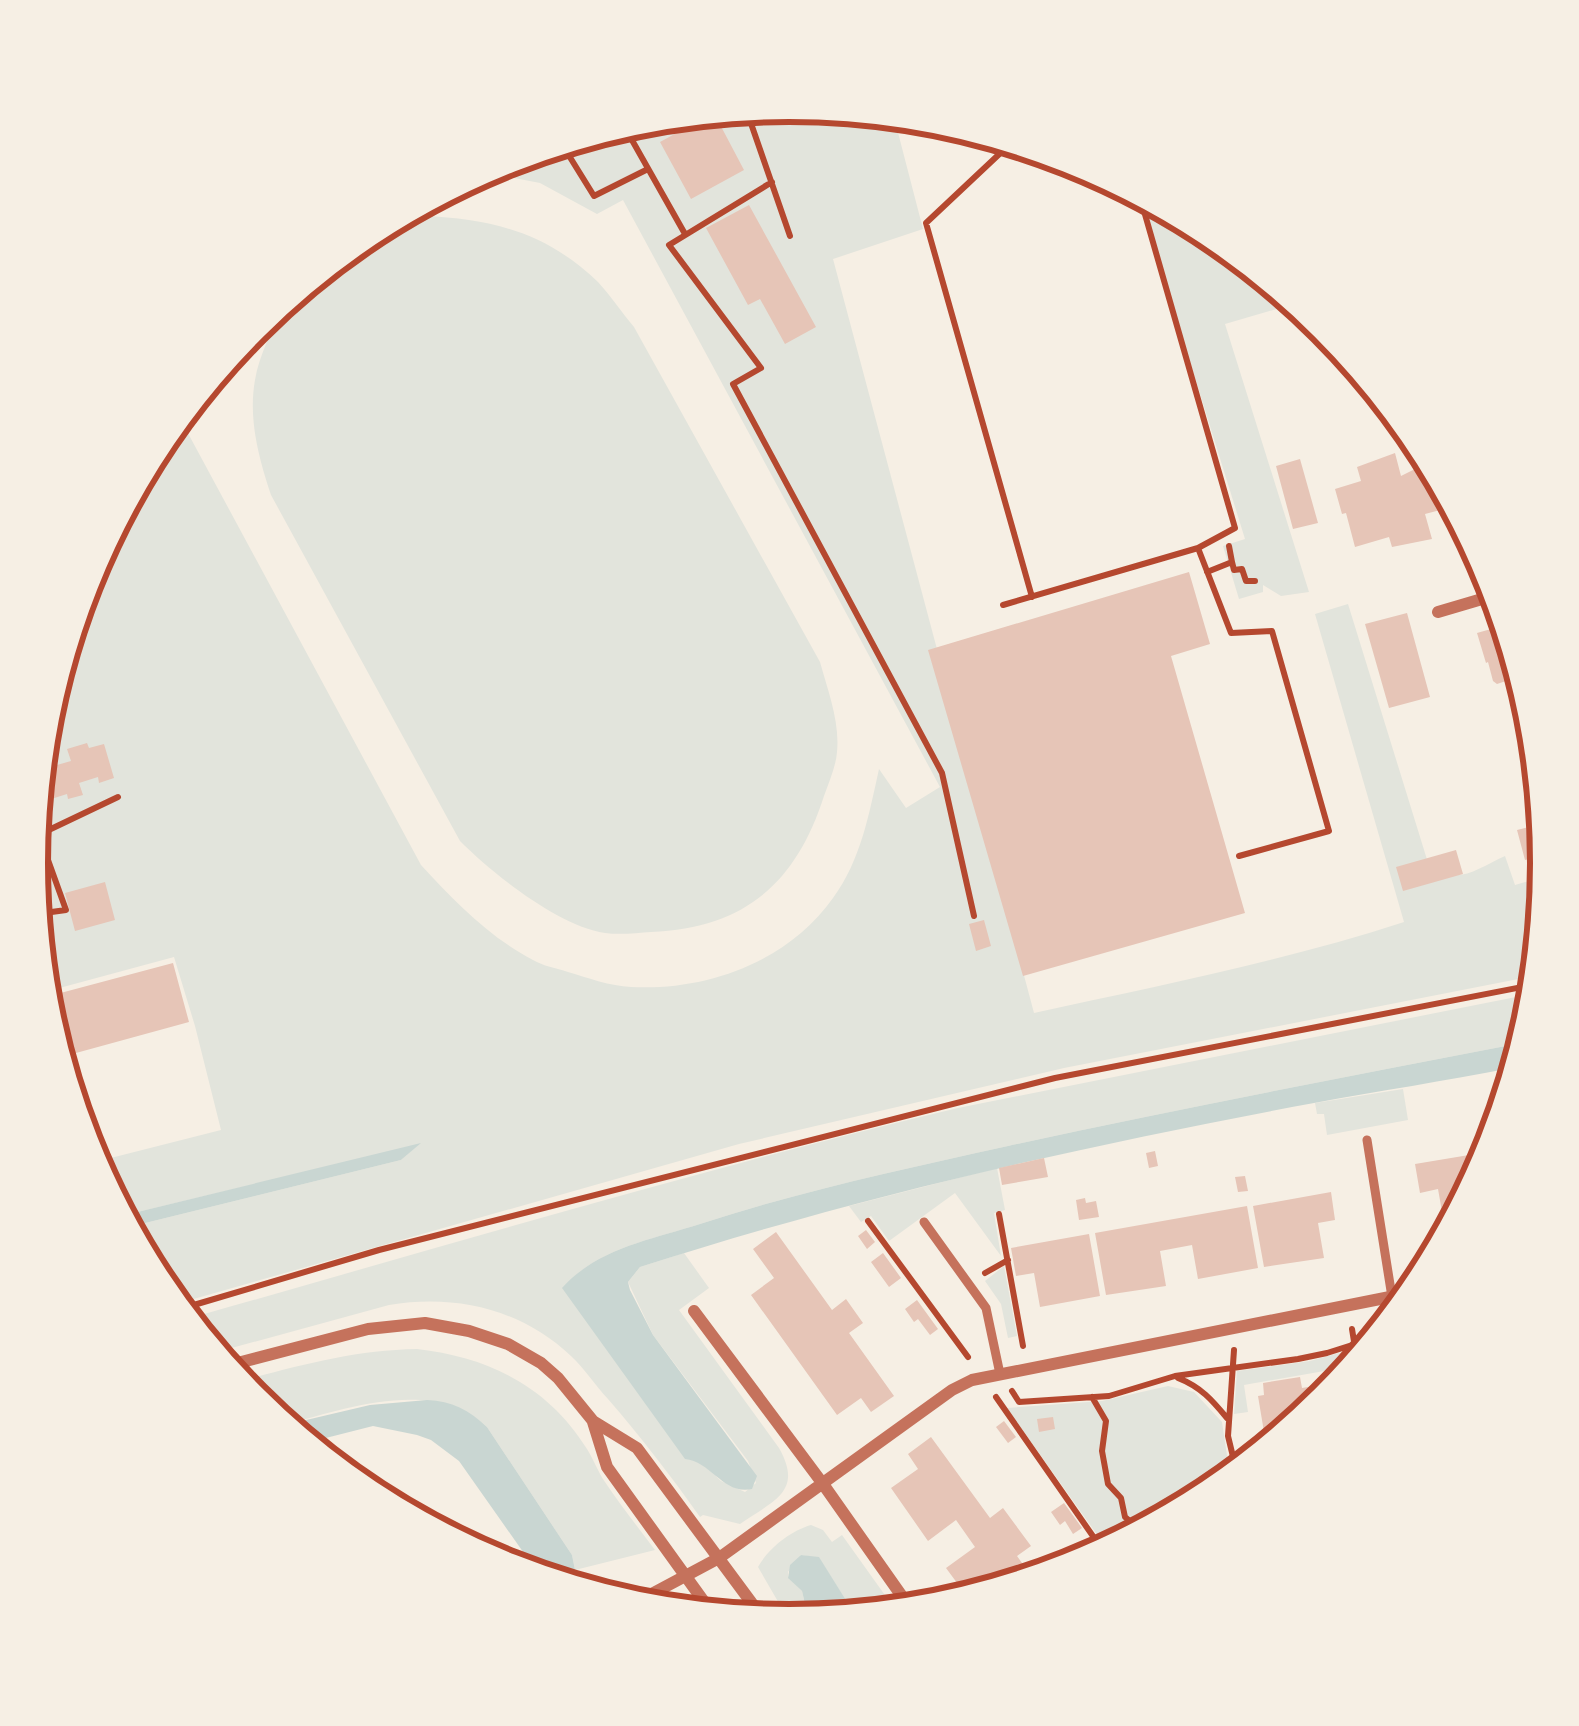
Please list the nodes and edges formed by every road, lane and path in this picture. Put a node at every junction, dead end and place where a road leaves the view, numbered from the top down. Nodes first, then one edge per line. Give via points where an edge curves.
1 (751, 123) edge
2 (631, 139) edge
3 (1001, 153) edge
4 (569, 156) edge
5 (648, 169) junction
6 (772, 182) junction
7 (1143, 212) edge
8 (685, 234) junction
9 (790, 236) dead end
10 (1229, 546) dead end
11 (1198, 548) junction
12 (1232, 562) junction
13 (1207, 572) junction
14 (1255, 581) dead end
15 (1032, 597) junction
16 (1482, 599) edge
17 (1003, 604) dead end
18 (1438, 612) dead end
19 (118, 797) dead end
20 (49, 829) edge
21 (1239, 856) dead end
22 (48, 867) edge
23 (50, 912) edge
24 (974, 916) dead end
25 (1520, 987) edge
26 (1367, 1140) dead end
27 (999, 1214) dead end
28 (924, 1222) dead end
29 (1395, 1290) edge
30 (1390, 1297) edge
31 (194, 1305) edge
32 (1350, 1307) junction
33 (694, 1311) dead end
34 (1236, 1328) junction
35 (1354, 1344) edge
36 (1352, 1346) edge
37 (241, 1362) edge
38 (1026, 1368) junction
39 (1233, 1368) junction
40 (1000, 1374) junction
41 (1175, 1376) junction
42 (1092, 1397) junction
43 (1228, 1419) junction
44 (592, 1421) junction
45 (1232, 1457) edge
46 (823, 1484) junction
47 (1130, 1521) edge
48 (718, 1558) junction
49 (687, 1577) junction
50 (656, 1592) edge
51 (901, 1595) edge
52 (702, 1599) edge
53 (752, 1603) edge

1 - 6 path
2 - 5 path
3 - 15 path via 926,223
4 - 5 path via 594,196
5 - 8 path
6 - 8 path
6 - 9 path
7 - 11 path via 1235,528
8 - 24 path via 669,245 761,368 733,384 942,773
10 - 12 path
11 - 13 path
11 - 15 path
12 - 13 path
12 - 14 path
13 - 21 path via 1231,633 1272,632 1329,832
15 - 17 path
16 - 18 street
19 - 20 path
22 - 23 path via 66,910
25 - 31 path via 1055,1078
26 - 29 lane
27 - 38 path
28 - 40 lane via 986,1308
30 - 32 street
32 - 34 street
32 - 35 path
33 - 46 street
34 - 38 street
34 - 39 path
36 - 39 path
37 - 44 street via 368,1329 425,1324 469,1331 541,1363
38 - 40 street
39 - 41 path
39 - 43 path
40 - 42 path via 1019,1402
40 - 46 street via 952,1390
41 - 42 path
41 - 43 path via 1196,1385
42 - 47 path via 1106,1421 1108,1484
43 - 45 path
44 - 48 street via 637,1448
44 - 49 street via 607,1467
46 - 48 street
46 - 51 street
48 - 49 street
48 - 53 street
49 - 50 street
49 - 52 street

